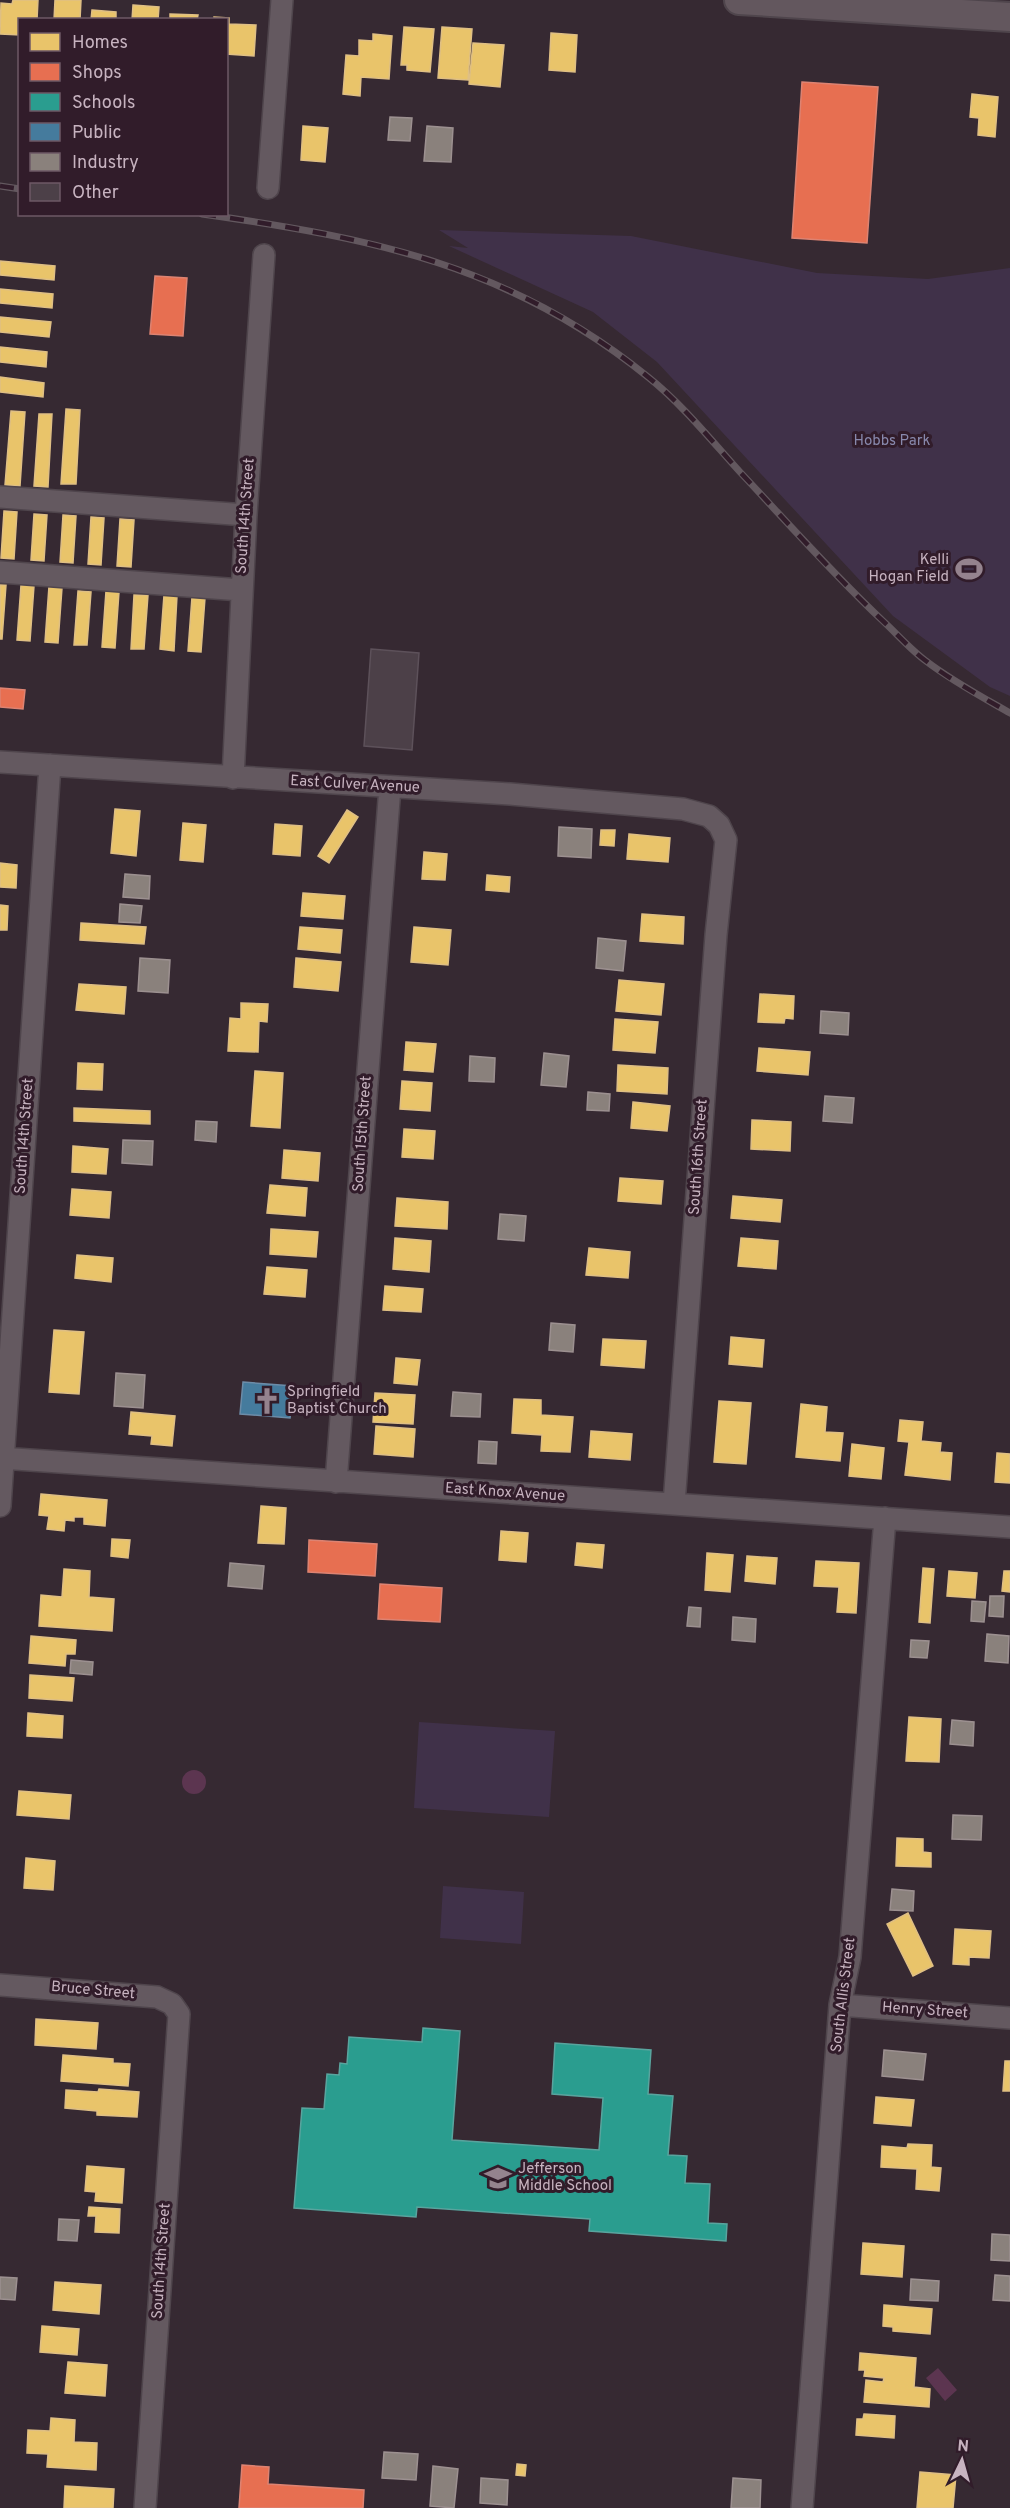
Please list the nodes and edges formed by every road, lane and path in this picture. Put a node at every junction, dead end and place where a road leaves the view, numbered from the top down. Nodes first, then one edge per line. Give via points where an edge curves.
1 (282, 0) edge
2 (739, 0) edge
3 (1010, 17) edge
4 (268, 188) dead end
5 (264, 255) dead end
6 (0, 497) edge
7 (246, 515) junction
8 (0, 572) edge
9 (241, 590) junction
10 (0, 762) edge
11 (50, 765) junction
12 (233, 778) junction
13 (390, 787) junction
14 (709, 816) joint
15 (2, 1459) edge
16 (336, 1482) junction
17 (674, 1504) junction
18 (0, 1506) edge
19 (885, 1518) junction
20 (1010, 1527) edge
21 (0, 1985) edge
22 (840, 2005) junction
23 (179, 2013) joint
24 (1010, 2018) edge
25 (145, 2508) edge
26 (802, 2508) edge

1 - 4 street
2 - 3 main road
5 - 7 street, South 14th Street
6 - 7 street
7 - 9 street, South 14th Street
8 - 9 street
9 - 12 street, South 14th Street
10 - 11 street, East Culver Avenue
11 - 12 street, East Culver Avenue
11 - 15 street, South 14th Street
12 - 13 street, East Culver Avenue
13 - 14 street, East Culver Avenue via 683,809
13 - 16 street, South 15th Street
14 - 17 street, South 16th Street via 726,840
15 - 16 street, East Knox Avenue
15 - 18 street, South 14th Street
16 - 17 street, East Knox Avenue
17 - 19 street, East Knox Avenue
19 - 20 street, East Knox Avenue
19 - 22 street, South Allis Street via 850,1957
21 - 23 street, Bruce Street via 158,1996
22 - 24 street, Henry Street
22 - 26 street, South Allis Street
23 - 25 street, South 14th Street

